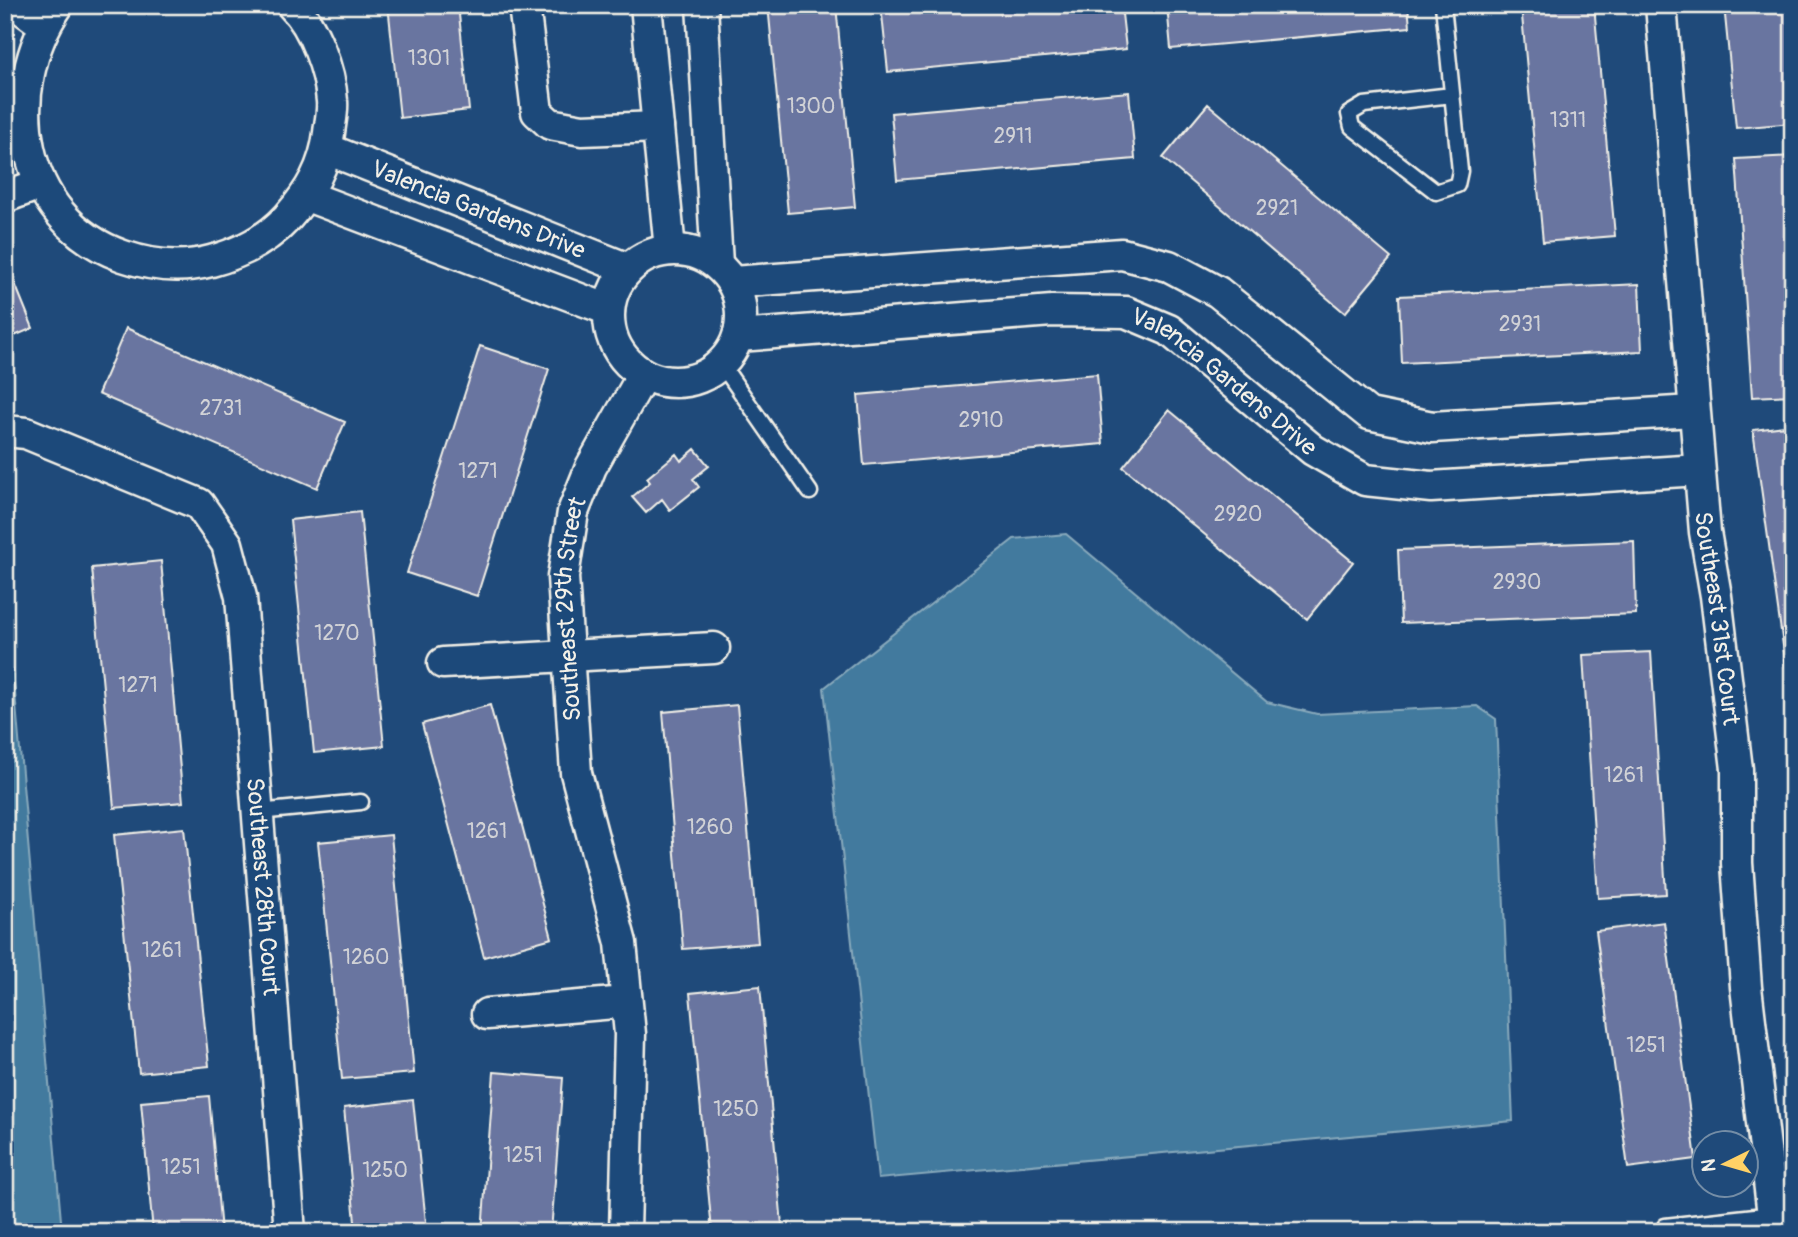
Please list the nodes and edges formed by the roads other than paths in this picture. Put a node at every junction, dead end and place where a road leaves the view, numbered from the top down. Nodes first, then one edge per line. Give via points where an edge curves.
1 (17, 5) edge
2 (292, 5) edge
3 (524, 5) edge
4 (646, 5) edge
5 (702, 5) edge
6 (1443, 5) edge
7 (1661, 5) edge
8 (50, 14) edge
9 (1452, 95) junction
10 (658, 127) junction
11 (12, 131) edge
12 (327, 149) junction
13 (37, 185) junction
14 (307, 195) junction
15 (5, 197) edge
16 (670, 250) junction
17 (628, 269) junction
18 (724, 273) junction
19 (609, 310) junction
20 (739, 337) junction
21 (722, 365) junction
22 (643, 375) junction
23 (1693, 411) junction
24 (5, 431) edge
25 (1699, 470) junction
26 (810, 492) dead end
27 (714, 648) dead end
28 (568, 656) junction
29 (443, 663) dead end
30 (360, 802) dead end
31 (258, 811) junction
32 (626, 1002) junction
33 (487, 1014) dead end
34 (1774, 1223) edge
35 (290, 1232) edge
36 (625, 1232) edge
37 (1665, 1232) edge

1 - 8 street
2 - 12 street via 322,54 332,101
3 - 10 street via 537,112 550,124 582,130
4 - 10 street
5 - 18 street
6 - 9 lane
7 - 23 street, Southeast 31st Court
8 - 11 street via 27,56
9 - 9 lane via 1460,171 1457,185 1436,192 1352,127 1349,114 1364,105
10 - 16 street
11 - 13 street
12 - 14 street
12 - 17 street, Valencia Gardens Drive
13 - 14 street via 65,222 102,249 145,264 192,266 237,255 276,230
13 - 15 street
14 - 19 street, Valencia Gardens Drive
16 - 17 street via 640,259
16 - 18 street via 702,255
17 - 19 street via 615,288
18 - 20 street via 740,299
18 - 23 street via 1122,254 1170,266 1218,292 1369,414 1432,427
19 - 22 street via 617,348
20 - 21 street
20 - 25 street, Valencia Gardens Drive via 1052,311 1126,312 1169,330 1313,450 1365,480 1432,487
21 - 22 street via 684,382 663,382
21 - 26 lane
22 - 28 street, Southeast 29th Street via 592,467 573,512 563,577
23 - 25 street, Southeast 31st Court
24 - 31 street, Southeast 28th Court via 26,433 199,504 227,544 241,597
25 - 34 street, Southeast 31st Court via 1737,769 1737,863 1746,987
27 - 28 street
28 - 29 street
28 - 32 street, Southeast 29th Street via 576,773 621,943
30 - 31 lane
31 - 35 street, Southeast 28th Court
32 - 33 street
32 - 36 street, Southeast 29th Street via 630,1034
34 - 37 lane via 1665,1226

